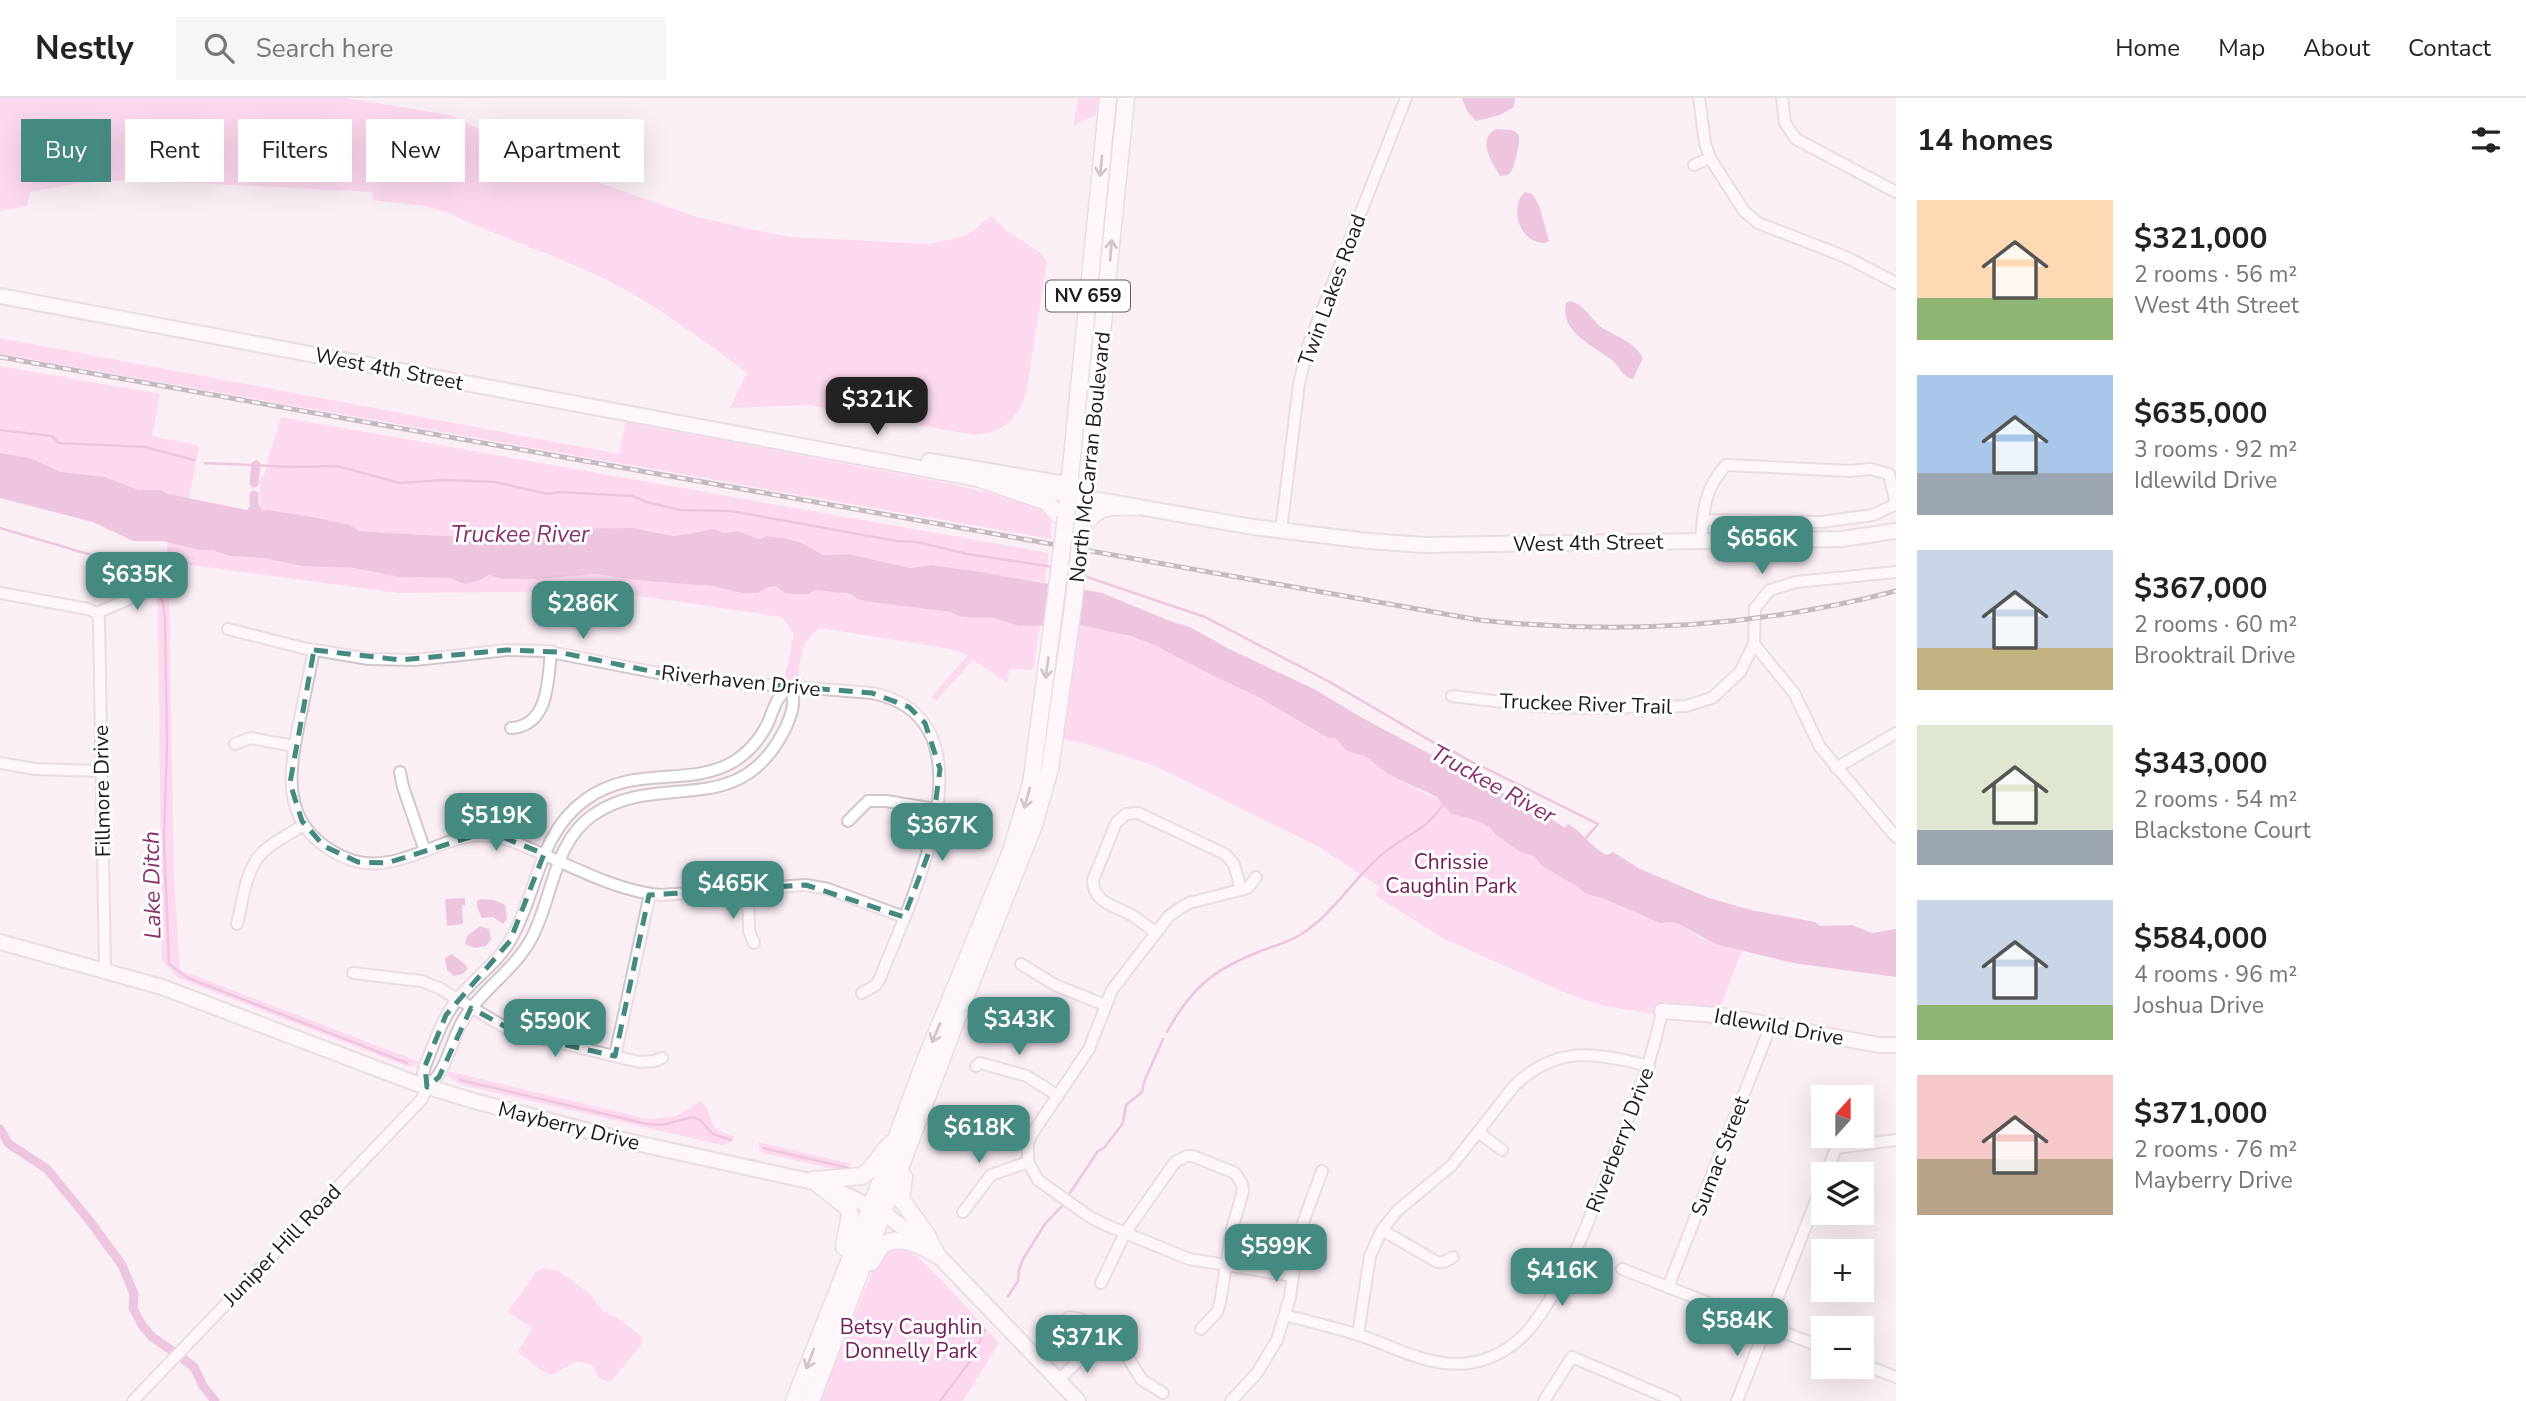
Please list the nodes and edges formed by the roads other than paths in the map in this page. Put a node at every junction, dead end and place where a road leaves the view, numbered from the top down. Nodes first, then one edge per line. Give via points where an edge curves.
1 (1108, 98) edge
2 (1125, 98) edge
3 (1406, 98) edge
4 (1699, 98) edge
5 (1782, 98) edge
6 (1710, 158) junction
7 (1694, 165) dead end
8 (1896, 192) edge
9 (1097, 197) junction
10 (1116, 197) junction
11 (1896, 283) edge
12 (0, 296) edge
13 (778, 442) junction
14 (981, 479) junction
15 (1070, 489) junction
16 (1087, 493) junction
17 (1136, 506) junction
18 (1062, 515) junction
19 (1703, 520) junction
20 (1085, 521) junction
21 (1281, 531) junction
22 (1896, 531) edge
23 (1700, 542) junction
24 (1896, 572) edge
25 (165, 583) dead end
26 (0, 593) edge
27 (97, 613) junction
28 (228, 629) dead end
29 (1754, 644) junction
30 (314, 650) junction
31 (551, 651) junction
32 (789, 687) junction
33 (1452, 696) dead end
34 (511, 728) dead end
35 (1046, 732) junction
36 (1896, 733) edge
37 (235, 744) dead end
38 (295, 746) junction
39 (0, 764) edge
40 (1836, 768) junction
41 (102, 771) junction
42 (400, 772) dead end
43 (935, 809) junction
44 (848, 821) dead end
45 (304, 825) junction
46 (1896, 837) edge
47 (425, 850) junction
48 (544, 854) junction
49 (560, 861) junction
50 (1256, 877) dead end
51 (748, 889) junction
52 (1244, 889) junction
53 (650, 894) junction
54 (904, 917) junction
55 (237, 924) dead end
56 (1156, 933) junction
57 (0, 942) edge
58 (754, 943) dead end
59 (1021, 964) dead end
60 (105, 970) junction
61 (353, 973) dead end
62 (862, 993) dead end
63 (456, 1000) junction
64 (1105, 1005) junction
65 (471, 1008) junction
66 (1662, 1011) joint
67 (1771, 1025) junction
68 (1896, 1045) edge
69 (615, 1056) junction
70 (662, 1058) dead end
71 (976, 1066) dead end
72 (1649, 1066) junction
73 (428, 1087) junction
74 (1058, 1096) junction
75 (1478, 1132) junction
76 (1896, 1140) edge
77 (903, 1142) junction
78 (1502, 1150) dead end
79 (1028, 1162) junction
80 (1831, 1162) edge
81 (1322, 1171) dead end
82 (813, 1180) junction
83 (876, 1209) junction
84 (963, 1212) dead end
85 (1811, 1213) edge
86 (1382, 1230) junction
87 (1125, 1233) junction
88 (937, 1255) junction
89 (1453, 1257) dead end
90 (1226, 1265) junction
91 (1622, 1269) dead end
92 (1293, 1276) junction
93 (1101, 1283) dead end
94 (1668, 1287) junction
95 (836, 1315) junction
96 (1286, 1315) junction
97 (1069, 1317) dead end
98 (1766, 1326) junction
99 (1201, 1329) dead end
100 (1358, 1335) junction
101 (1105, 1343) junction
102 (1811, 1343) edge
103 (1874, 1369) edge
104 (1896, 1377) edge
105 (1059, 1380) junction
106 (1163, 1393) dead end
107 (133, 1401) edge
108 (794, 1401) edge
109 (811, 1401) edge
110 (1078, 1401) edge
111 (1231, 1401) edge
112 (1544, 1401) edge
113 (1675, 1401) edge
114 (1737, 1401) edge

1 -> 9 main road, North McCarran Boulevard / NV 659
2 - 10 main road, North McCarran Boulevard / NV 659
3 - 21 street, Twin Lakes Road via 1308,346
4 - 6 street
5 - 8 street via 1784,123 1796,139
6 - 7 street
6 - 11 street via 1739,206 1758,223 1846,257
9 - 10 main road
9 - 15 main road, North McCarran Boulevard / NV 659
16 -> 10 main road, North McCarran Boulevard / NV 659
12 - 13 main road, West 4th Street
13 - 14 main road, West 4th Street
13 - 15 main road, West 4th Street via 970,466
14 - 15 main road, West 4th Street
14 - 18 main road via 1047,502
15 - 16 main road, West 4th Street
15 - 18 main road, North McCarran Boulevard / NV 659
16 - 17 main road, West 4th Street
16 - 20 main road, North McCarran Boulevard / NV 659
16 - 21 main road, West 4th Street via 1178,505
17 - 20 main road via 1106,507
17 - 21 main road, West 4th Street
18 -> 35 main road, North McCarran Boulevard / NV 659, bridge
19 - 19 street via 1821,522 1873,516 1896,504 1889,474 1871,469 1726,466 1704,500
19 - 23 street
20 - 35 main road, North McCarran Boulevard / NV 659, bridge via 1073,607
21 - 23 main road, West 4th Street via 1424,545
22 - 23 main road, West 4th Street via 1842,539
24 - 29 street, Truckee River Trail via 1775,586 1755,608
25 - 27 street
26 - 27 street
27 - 41 street, Fillmore Drive
28 - 30 street, Riverhaven Drive
29 - 33 street, Truckee River Trail via 1734,680 1712,698 1686,706 1577,708
29 - 40 street via 1794,693 1820,747
30 - 31 street, Riverhaven Drive via 401,660 507,650
30 - 38 street
31 - 32 street, Riverhaven Drive via 676,677
31 - 34 street via 538,714 528,724
32 - 43 street, Riverhaven Drive via 887,696 921,711 940,757
32 - 48 street via 777,698 761,736 745,754 718,769 623,781 595,793 560,823
32 - 49 street, Juniper Hill Road via 794,700 789,720 759,765 714,789 641,796 606,807 572,835
35 - 77 main road, NV 659 via 1045,788 1023,857
36 - 40 street
37 - 38 street via 250,738
38 - 45 street via 290,783
39 - 41 street
40 - 46 street
41 - 60 street, Fillmore Drive
42 - 47 street
43 - 44 street via 868,801
43 - 54 street via 929,852
45 - 47 street via 324,846 358,862 387,863
45 - 55 street via 256,860
47 - 48 street via 477,835 505,838
48 - 49 street
48 - 63 street via 510,941
49 - 53 street via 618,886
49 - 65 street, Juniper Hill Road via 529,943
50 - 52 street
51 - 53 street
51 - 54 street via 818,886
51 - 58 street via 749,931
52 - 56 street via 1189,903 1169,916
52 - 56 street via 1225,854 1138,813 1126,814 1116,822 1093,887 1099,898
53 - 69 street
54 - 62 street via 880,978
56 - 64 street
57 - 60 main road, Mayberry Drive
59 - 64 street via 1055,985
60 - 73 main road, Mayberry Drive via 181,993
61 - 63 street via 421,981
63 - 65 street
63 - 73 street via 425,1066
64 - 74 street via 1089,1049
65 - 69 street via 521,1035
65 - 73 street, Juniper Hill Road via 439,1077
66 - 67 main road, Idlewild Drive
66 - 72 street, Riverberry Drive
67 - 68 main road, Idlewild Drive
67 - 94 street, Sumac Street
69 - 70 street via 639,1062
71 - 74 street via 980,1063 1027,1076
72 - 75 street via 1592,1054 1549,1061 1524,1076
72 - 100 street, Riverberry Drive via 1572,1264 1521,1338 1484,1360 1456,1364 1426,1360
73 - 82 main road, Mayberry Drive via 627,1141
73 - 107 street, Juniper Hill Road via 417,1105
74 - 79 street via 1032,1134
75 - 78 street
75 - 86 street via 1452,1165
76 - 80 street via 1836,1148
77 - 82 main road via 878,1157 862,1176
77 - 83 main road, NV 659
77 - 88 main road via 901,1199
79 - 84 street via 991,1175
79 - 87 street via 1044,1184 1090,1217
81 - 92 street via 1300,1234
82 - 83 main road, Mayberry Drive
82 - 95 main road via 848,1208 850,1215
83 - 88 main road, Mayberry Drive
83 - 95 main road, NV 659
85 - 98 street
86 - 89 street via 1437,1262
86 - 100 street via 1370,1256
87 - 90 street via 1189,1259
87 - 90 street via 1175,1161 1193,1156 1230,1171 1242,1184
87 - 93 street
88 - 95 main road via 905,1240 888,1241
88 - 105 main road, Mayberry Drive
90 - 92 street
90 - 99 street via 1220,1303
91 - 94 street
92 - 96 street
94 - 98 street
95 -> 108 main road, NV 659
95 - 109 main road, NV 659
96 - 100 street, Riverberry Drive
96 - 111 street via 1268,1358
97 - 101 street via 1090,1322
98 - 102 street
98 - 114 street
101 - 105 street via 1094,1345
101 - 106 street via 1125,1353 1142,1380
103 - 104 street
105 - 110 main road, Mayberry Drive
112 - 113 street via 1572,1357

